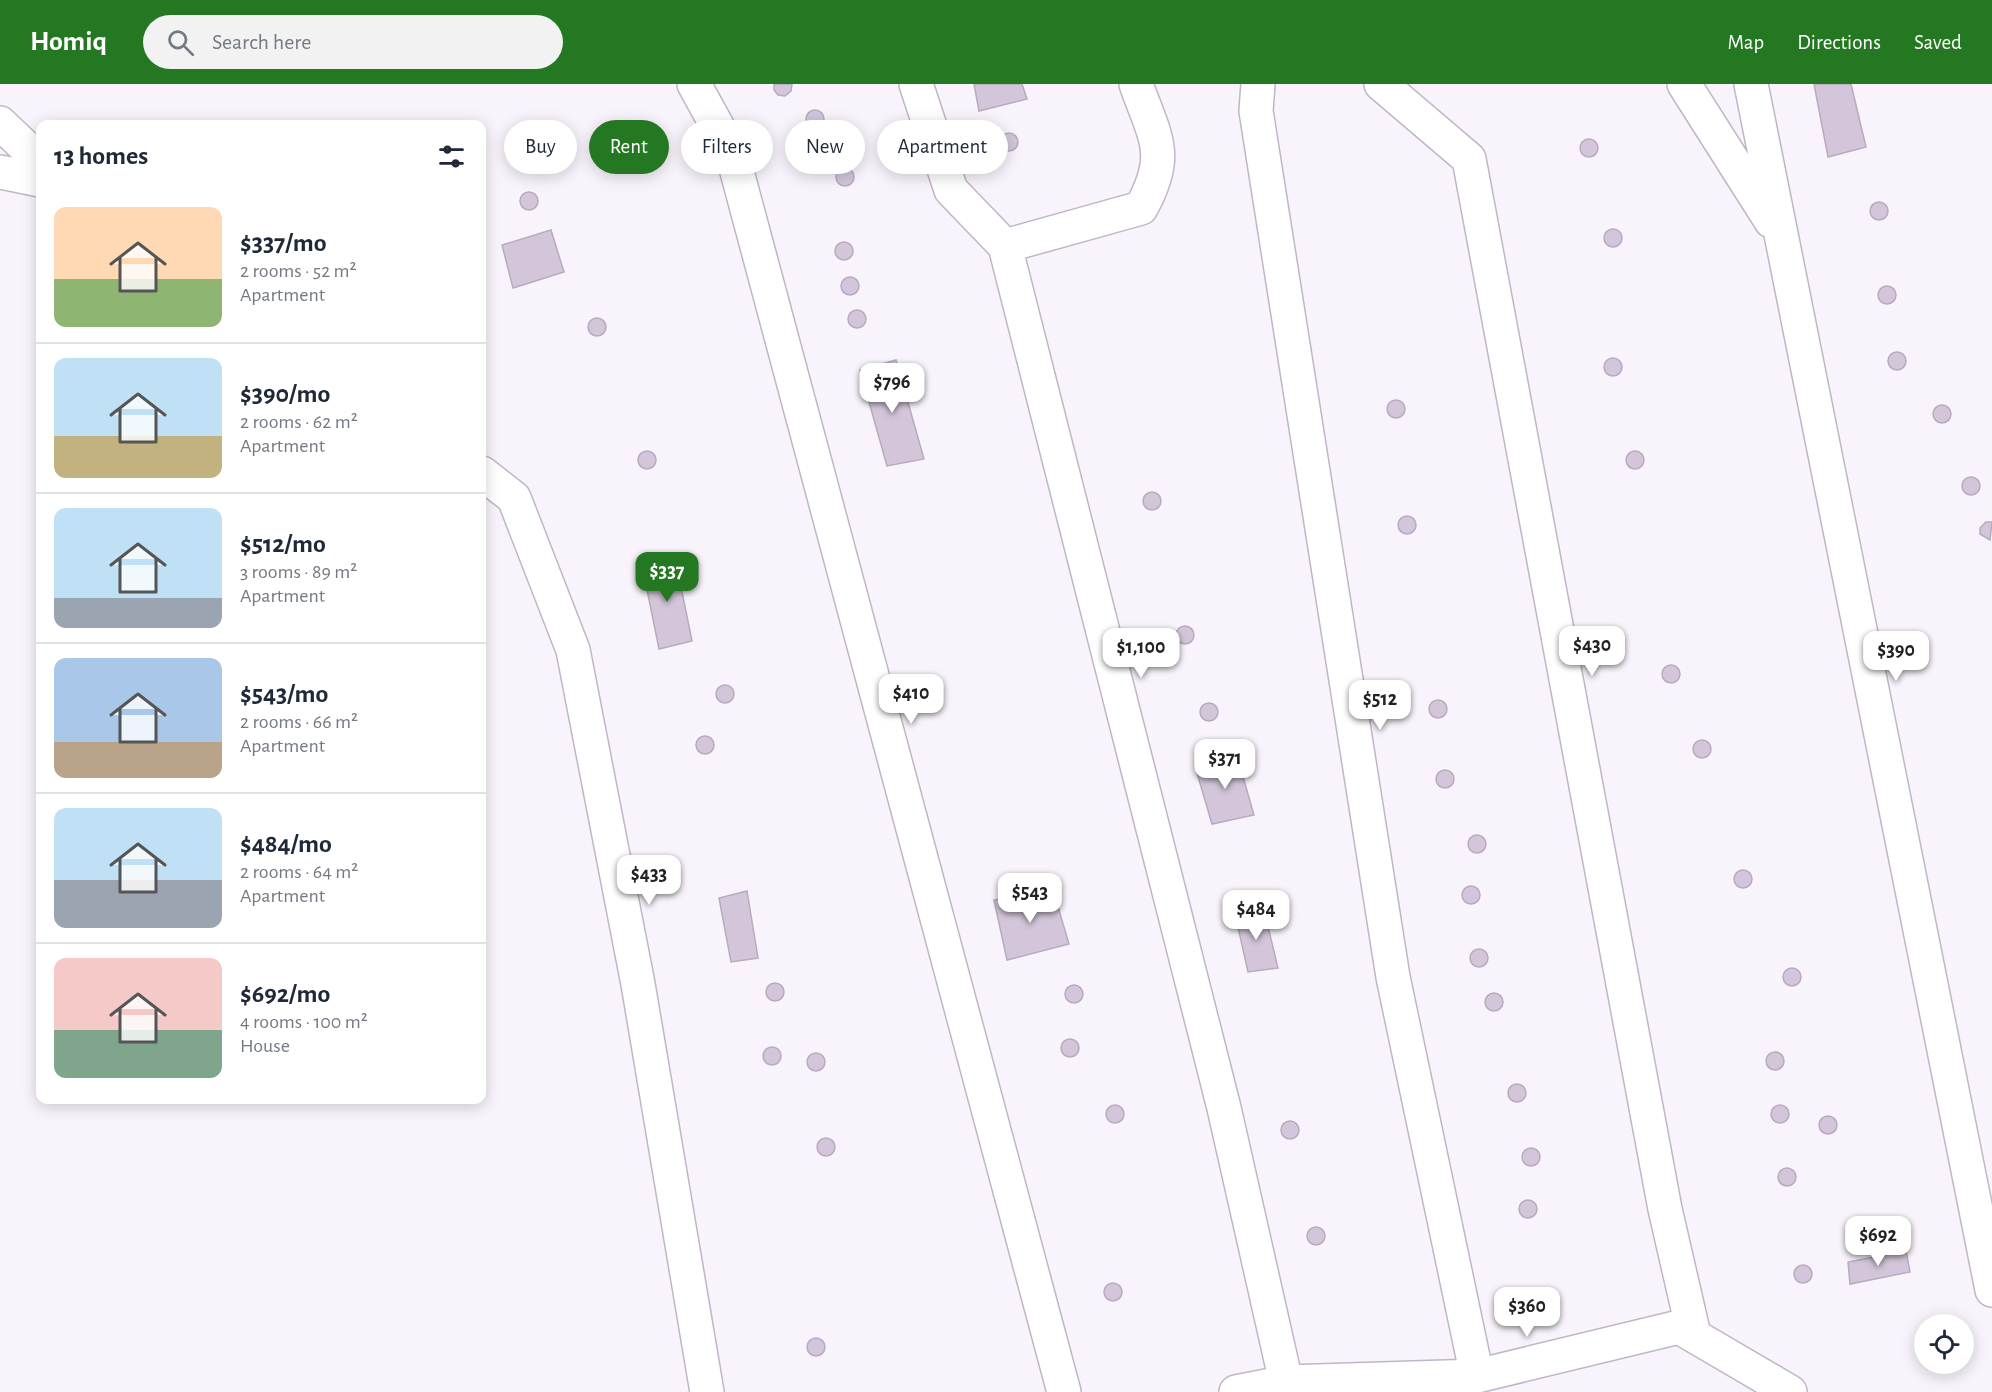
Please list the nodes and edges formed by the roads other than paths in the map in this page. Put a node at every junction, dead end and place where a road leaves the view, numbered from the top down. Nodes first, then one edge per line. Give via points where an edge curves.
1 (694, 84) edge
2 (916, 84) edge
3 (1136, 84) edge
4 (1258, 84) edge
5 (1381, 84) edge
6 (1684, 84) edge
7 (1751, 84) edge
8 (0, 123) edge
9 (36, 157) edge
10 (0, 172) edge
11 (36, 179) edge
12 (1782, 237) junction
13 (1005, 246) junction
14 (486, 476) edge
15 (1992, 1290) edge
16 (1694, 1335) junction
17 (1477, 1376) junction
18 (1286, 1382) junction
19 (707, 1392) edge
20 (1064, 1392) edge
21 (1236, 1392) edge
22 (1790, 1392) edge

1 - 20 street via 732,153
2 - 13 street via 951,190
3 - 13 street via 1160,152 1154,184 1141,208
4 - 17 street via 1256,111 1393,976
5 - 16 street via 1469,159 1665,1209
6 - 12 street
7 - 12 street
8 - 9 street
10 - 11 street
12 - 15 street
13 - 18 street via 1222,1097
14 - 19 street via 514,498 573,650 638,984
16 - 17 street via 1679,1327
16 - 22 street
17 - 18 street
18 - 21 street

